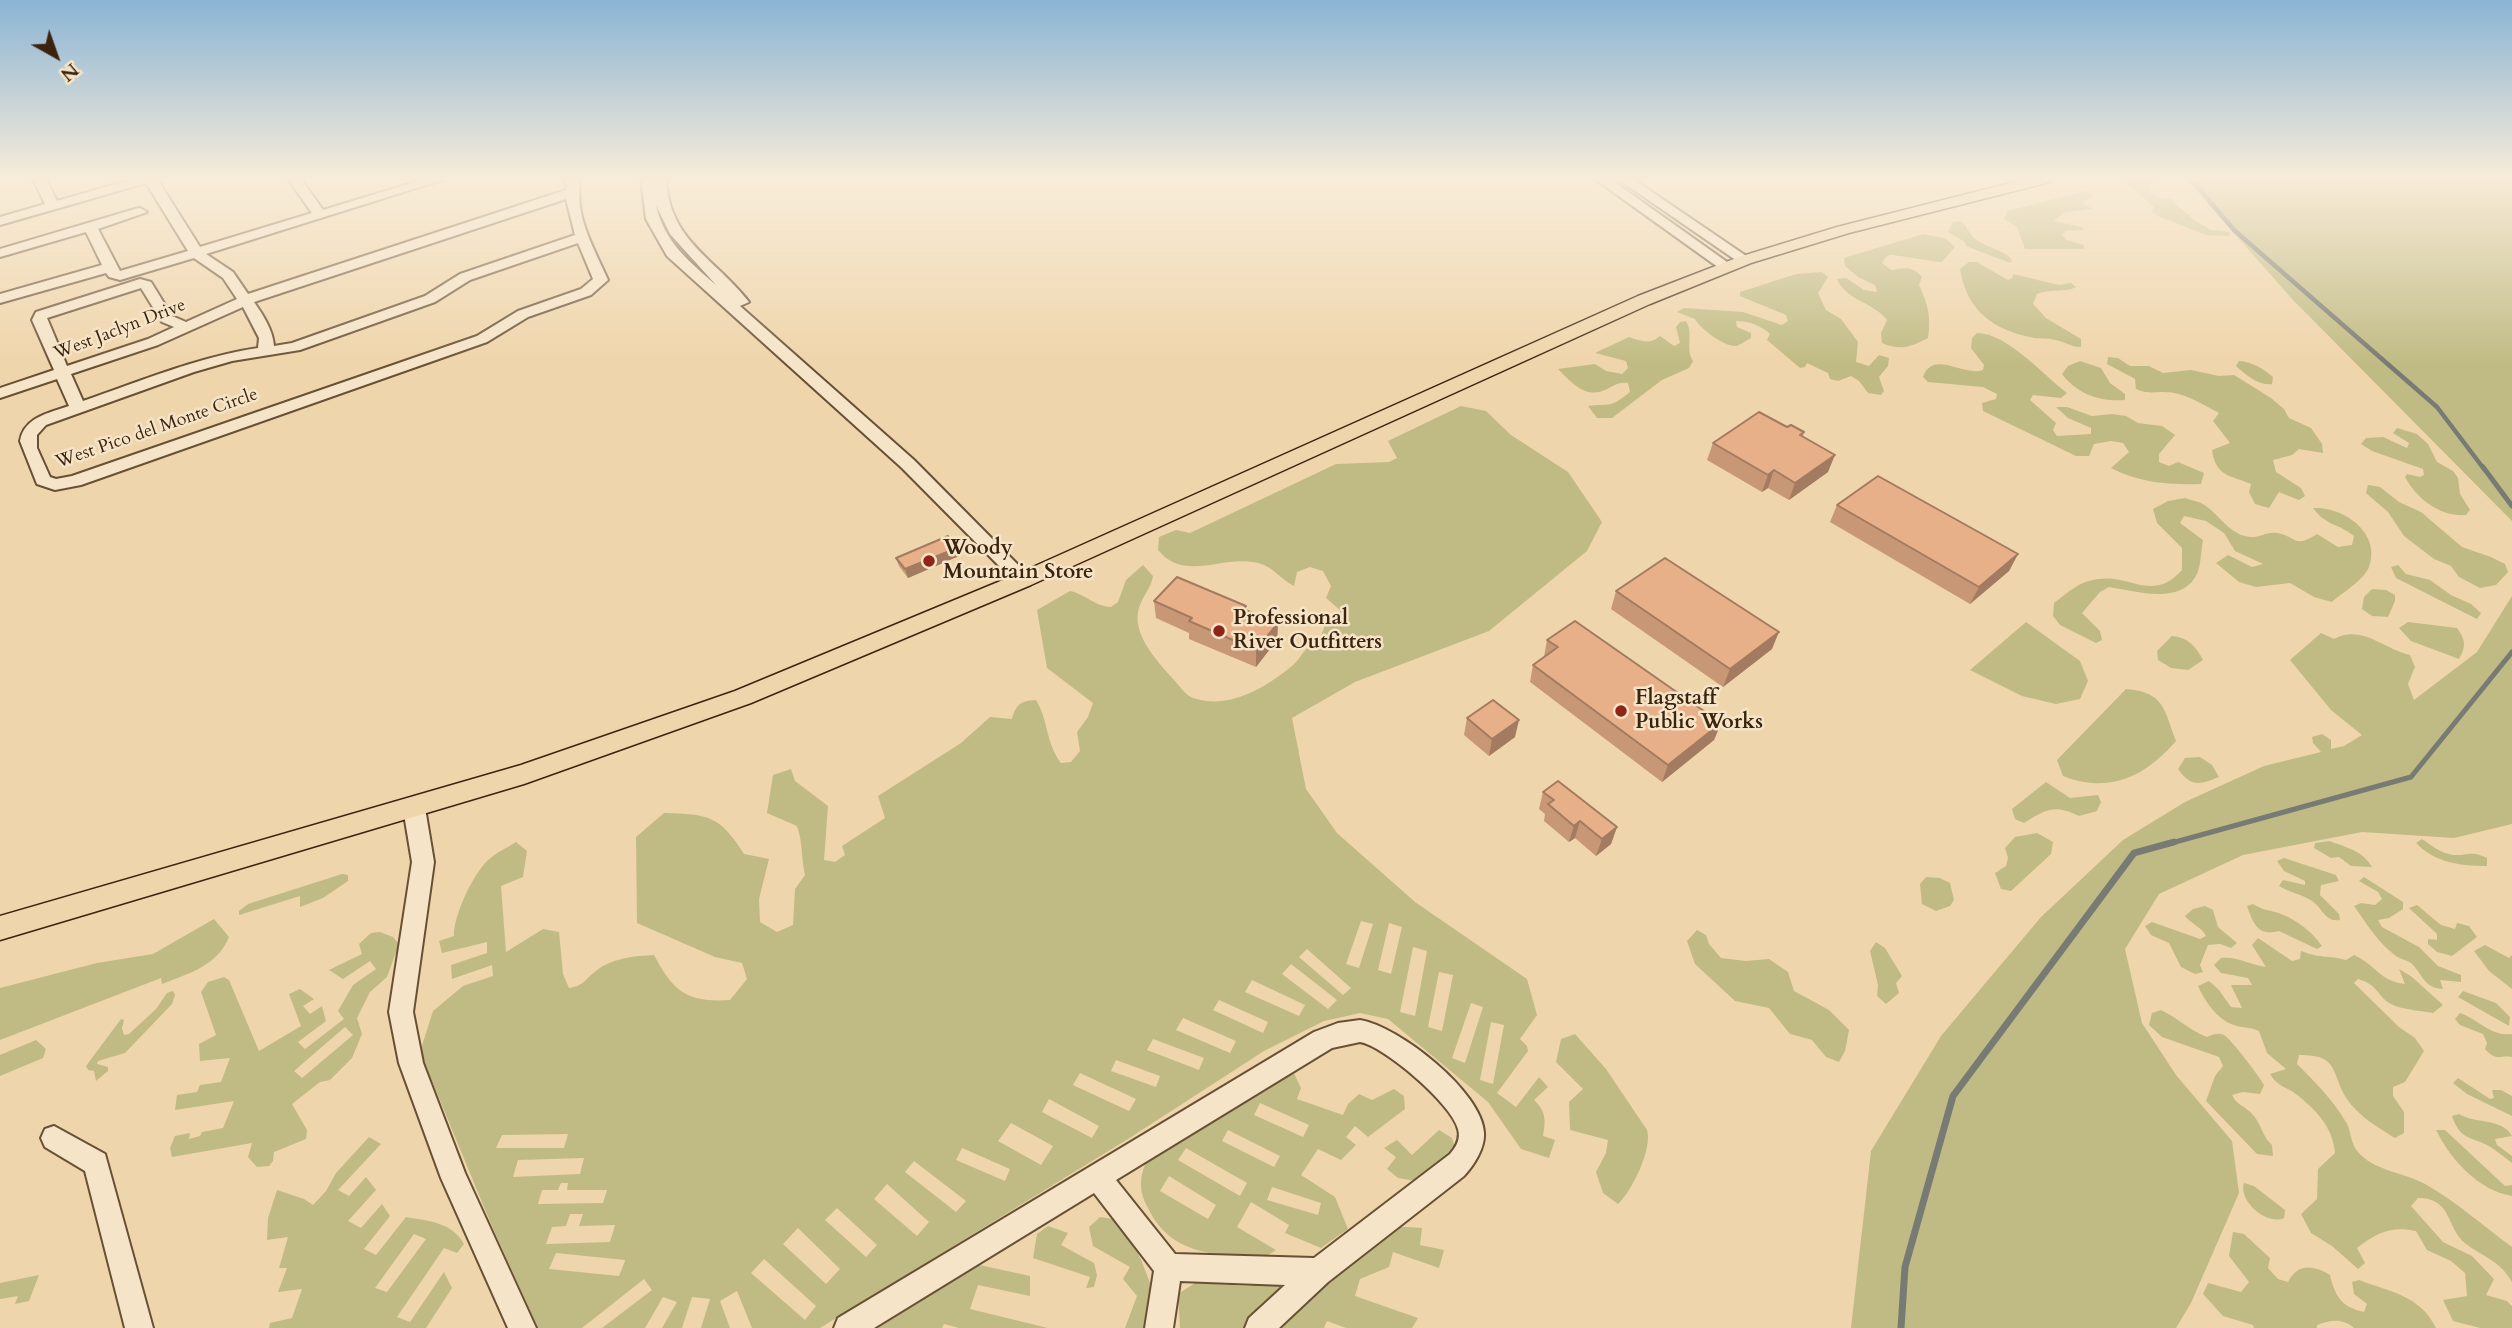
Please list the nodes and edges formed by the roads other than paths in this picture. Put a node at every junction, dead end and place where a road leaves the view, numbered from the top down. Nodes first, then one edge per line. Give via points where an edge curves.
1 (42, 241) edge
2 (97, 241) edge
3 (189, 241) edge
4 (240, 241) edge
5 (412, 241) edge
6 (570, 241) edge
7 (584, 241) edge
8 (663, 241) edge
9 (683, 241) edge
10 (1690, 241) edge
11 (1717, 241) edge
12 (1807, 241) edge
13 (0, 253) edge
14 (197, 254) junction
15 (1745, 260) junction
16 (110, 267) junction
17 (1727, 267) junction
18 (0, 299) edge
19 (245, 299) junction
20 (39, 320) joint
21 (187, 327) junction
22 (783, 350) junction
23 (266, 351) junction
24 (62, 373) junction
25 (0, 393) edge
26 (78, 408) junction
27 (1023, 579) junction
28 (414, 808) junction
29 (0, 928) edge
30 (54, 1138) dead end
31 (1097, 1176) junction
32 (1168, 1267) junction
33 (1318, 1272) junction
34 (139, 1328) edge
35 (522, 1328) edge
36 (848, 1328) edge
37 (1159, 1328) edge
38 (1259, 1328) edge

1 - 13 street
2 - 16 street
3 - 14 street
4 - 14 street
5 - 19 street, West Jaclyn Drive
6 - 23 street, West Pico del Monte Circle via 465,277 430,299 295,347
7 - 26 street, West Pico del Monte Circle via 601,280 586,292 523,314 482,339 55,485 43,480 26,438 28,430
8 - 22 street
9 - 22 street
10 - 17 street
11 - 15 street
12 - 15 main road
14 - 16 street via 128,276 114,274
14 - 19 street via 228,275
15 - 17 main road
16 - 18 street
17 - 27 main road via 1544,344
19 - 21 street, West Jaclyn Drive
19 - 23 street via 266,338
20 - 21 street via 50,310 140,284 146,285 167,319
20 - 24 street
21 - 24 street, West Jaclyn Drive
22 - 27 street via 908,464
23 - 26 street, West Pico del Monte Circle via 189,369
24 - 25 street, West Jaclyn Drive
24 - 26 street
27 - 28 main road via 691,717
28 - 29 main road
28 - 35 street via 423,862 401,1012 411,1063 454,1178
30 - 34 street via 96,1163
31 - 32 street
31 - 33 street via 1323,1040 1350,1031 1367,1032 1423,1068 1464,1112 1471,1128 1470,1145 1455,1167
31 - 36 street
32 - 33 street
32 - 37 street
33 - 38 street

